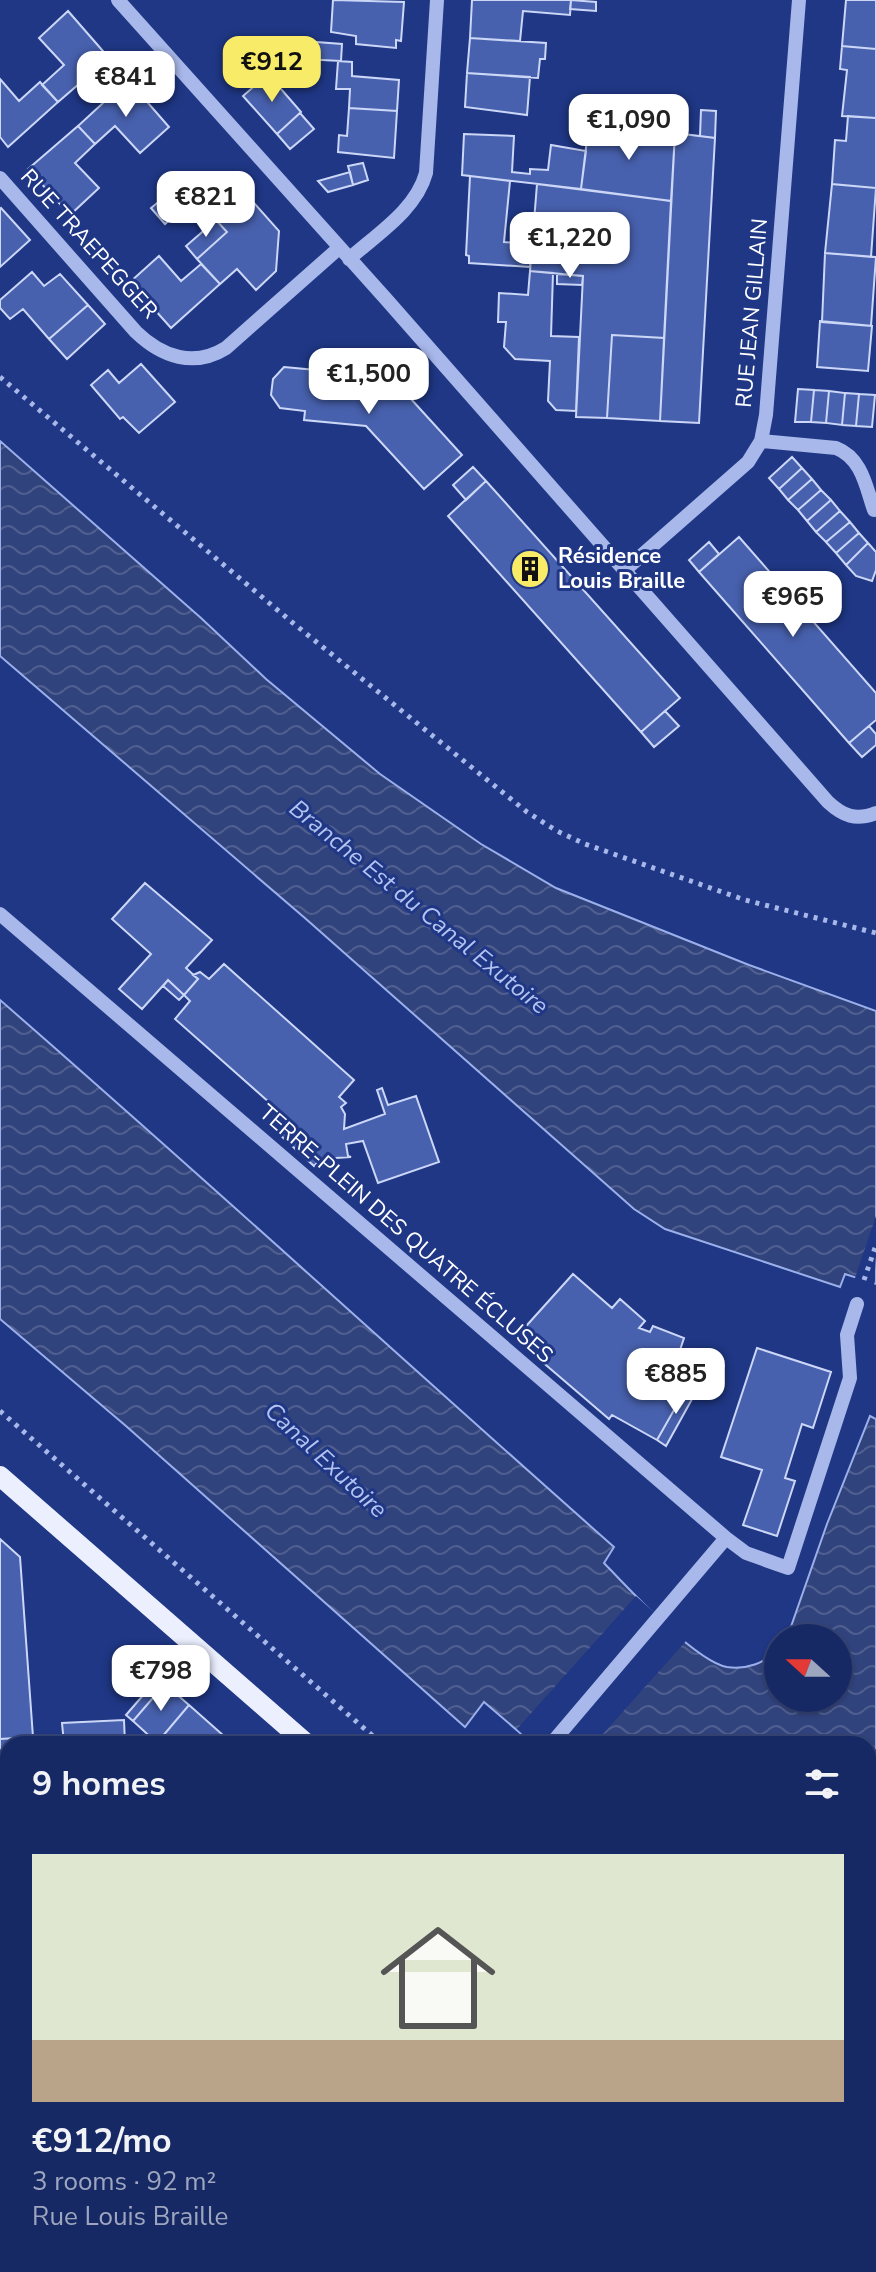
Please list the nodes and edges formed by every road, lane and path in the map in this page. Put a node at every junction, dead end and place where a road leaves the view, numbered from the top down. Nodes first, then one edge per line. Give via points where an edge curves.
1 (118, 0) edge
2 (437, 0) edge
3 (799, 0) edge
4 (0, 178) edge
5 (344, 253) junction
6 (0, 377) edge
7 (761, 441) junction
8 (874, 510) edge
9 (625, 570) junction
10 (876, 813) edge
11 (0, 914) edge
12 (876, 933) edge
13 (876, 1245) edge
14 (857, 1304) joint
15 (0, 1411) edge
16 (0, 1476) edge
17 (726, 1538) junction
18 (298, 1736) edge
19 (373, 1736) edge
20 (558, 1736) edge

1 - 5 street
2 - 5 street, RUE TRAEPEGGER via 423,186 405,209
3 - 7 street, RUE JEAN GILLAIN
4 - 5 street, RUE TRAEPEGGER via 136,332 180,358 203,358 226,348
5 - 9 street
6 - 12 path via 527,812 585,844 745,900
7 - 8 street via 844,452 862,473
7 - 9 street, RUE JEAN GILLAIN via 738,471
9 - 10 street via 828,802 856,818
11 - 17 street, TERRE-PLEIN DES QUATRE ÉCLUSES
13 - 14 path
14 - 17 street, TERRE-PLEIN DES QUATRE ÉCLUSES via 847,1335 850,1378 788,1568 746,1553
15 - 19 path
16 - 18 main road
17 - 20 street

